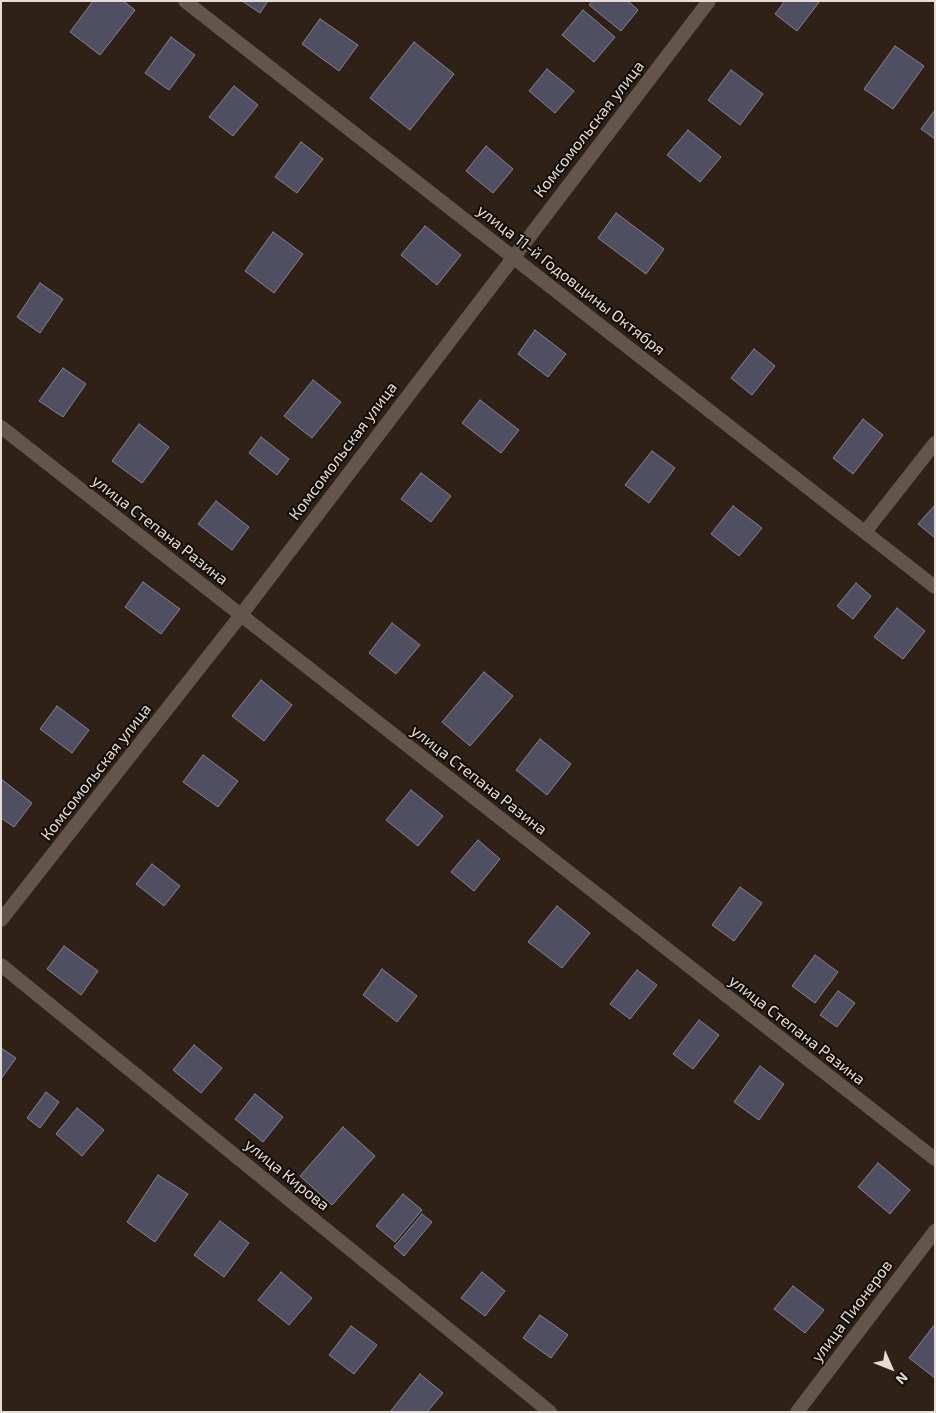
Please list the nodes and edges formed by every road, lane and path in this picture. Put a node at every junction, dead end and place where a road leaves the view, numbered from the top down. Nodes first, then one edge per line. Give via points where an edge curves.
1 (185, 1) edge
2 (709, 1) edge
3 (513, 257) junction
4 (1, 427) edge
5 (935, 443) edge
6 (864, 532) junction
7 (935, 587) edge
8 (241, 615) junction
9 (1, 920) edge
10 (1, 965) edge
11 (935, 1160) edge
12 (935, 1231) edge
13 (550, 1412) edge
14 (796, 1412) edge

1 - 3 street, улица 11-й Годовщины Октября
2 - 3 street, Комсомольская улица
3 - 6 street, улица 11-й Годовщины Октября
3 - 8 street, Комсомольская улица
4 - 8 street, улица Степана Разина
5 - 6 street
6 - 7 street, улица 11-й Годовщины Октября
8 - 9 street, Комсомольская улица
8 - 11 street, улица Степана Разина
10 - 13 street, улица Кирова
12 - 14 street, улица Пионеров

